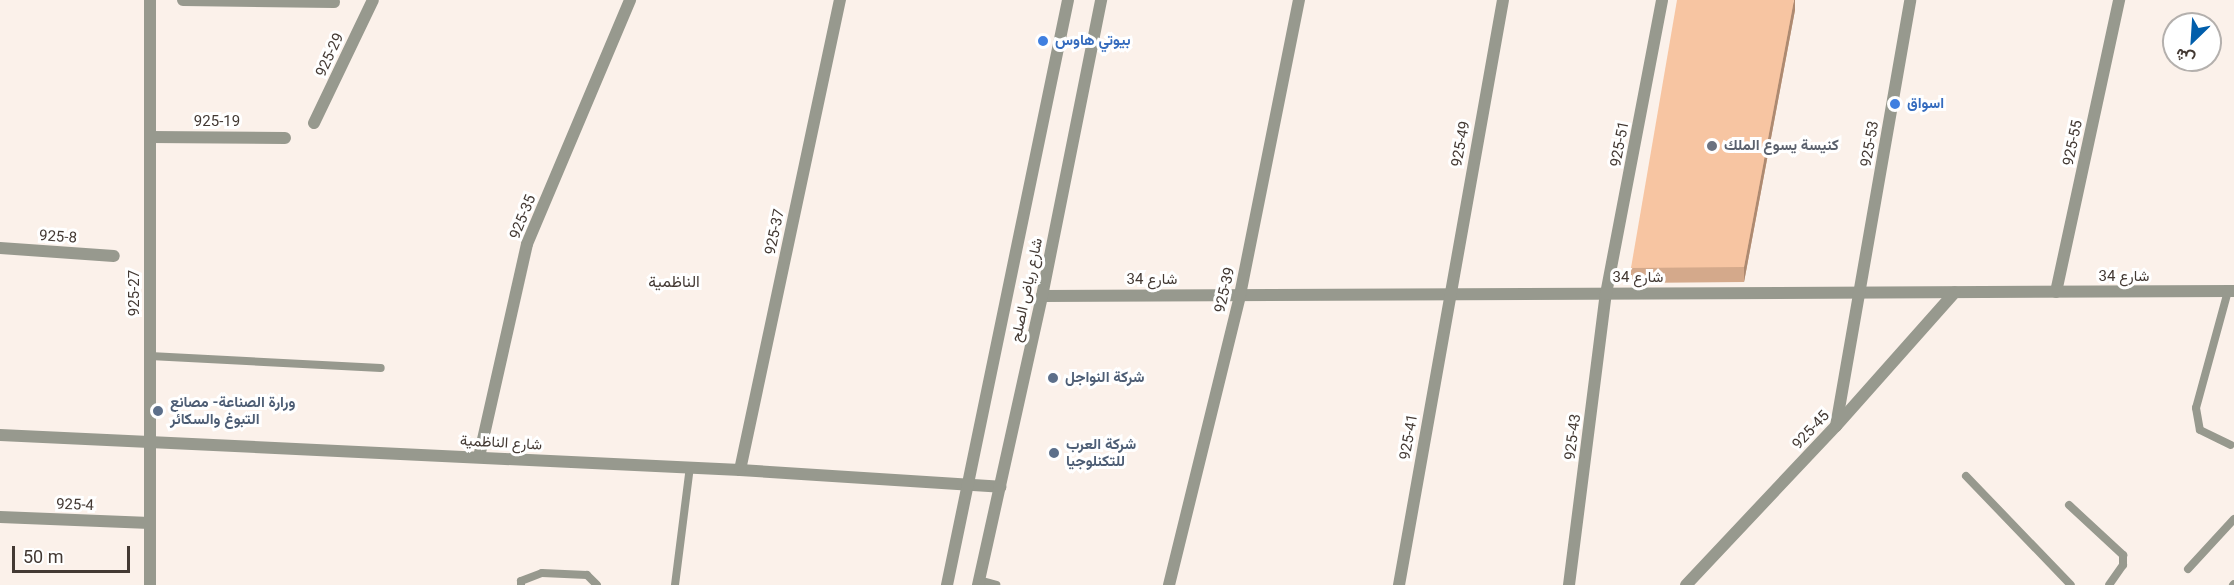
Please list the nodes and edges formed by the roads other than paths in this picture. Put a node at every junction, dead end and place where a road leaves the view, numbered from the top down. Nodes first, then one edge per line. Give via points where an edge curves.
1 (150, 0) edge
2 (183, 0) edge
3 (373, 0) edge
4 (630, 0) edge
5 (840, 0) edge
6 (1068, 0) edge
7 (1101, 0) edge
8 (1299, 0) edge
9 (1503, 0) edge
10 (1662, 0) edge
11 (1910, 0) edge
12 (2119, 0) edge
13 (334, 2) dead end
14 (314, 123) dead end
15 (150, 136) junction
16 (285, 138) dead end
17 (0, 248) edge
18 (114, 256) dead end
19 (2231, 291) edge
20 (1860, 292) junction
21 (1955, 292) junction
22 (2056, 292) junction
23 (1448, 294) junction
24 (1606, 294) junction
25 (1240, 295) junction
26 (1042, 296) junction
27 (150, 356) junction
28 (381, 368) dead end
29 (1836, 426) junction
30 (0, 435) edge
31 (150, 442) junction
32 (2231, 445) dead end
33 (479, 457) junction
34 (690, 467) junction
35 (740, 470) junction
36 (1966, 477) dead end
37 (966, 484) junction
38 (999, 487) junction
39 (2069, 505) dead end
40 (0, 517) edge
41 (2234, 519) edge
42 (150, 523) junction
43 (2188, 570) dead end
44 (978, 583) edge
45 (150, 585) edge
46 (520, 585) edge
47 (597, 585) edge
48 (675, 585) edge
49 (947, 585) edge
50 (996, 585) edge
51 (1169, 585) edge
52 (1399, 585) edge
53 (1569, 585) edge
54 (1686, 585) edge
55 (2071, 585) edge
56 (2109, 585) edge

1 - 15 street, 925-27
2 - 13 street
3 - 14 street, 925-29
4 - 33 street, 925-35 via 527,244
5 - 35 street, 925-37
6 - 37 street, شارع رياض الصلح
7 - 26 street, شارع رياض الصلح
8 - 25 street, 925-39
9 - 23 street, 925-49
10 - 24 street, 925-51
11 - 20 street, 925-53
12 - 22 street, 925-55
15 - 16 street, 925-19
15 - 27 street, 925-27
17 - 18 street, 925-8
19 - 22 street, شارع 34
19 - 32 lane via 2196,408 2199,430
20 - 21 street, شارع 34
20 - 24 street, شارع 34
20 - 29 street, 925-53
21 - 22 street, شارع 34
21 - 29 street, 925-45
23 - 24 street, شارع 34
23 - 25 street, شارع 34
23 - 52 street, 925-41
24 - 53 street, 925-43
25 - 26 street, شارع 34
25 - 51 street, 925-39
26 - 38 street, شارع رياض الصلح
27 - 28 lane
27 - 31 street, 925-27
29 - 54 street, 925-45
30 - 31 street, شارع الناظمية
31 - 33 street, شارع الناظمية
31 - 42 street, 925-27
33 - 34 street, شارع الناظمية
34 - 35 street, شارع الناظمية
34 - 48 lane
35 - 37 street, شارع الناظمية
36 - 55 lane
37 - 38 street, شارع الناظمية
37 - 49 street, شارع رياض الصلح
38 - 44 street, شارع رياض الصلح
39 - 56 lane via 2123,555 2123,565
40 - 42 street, 925-4
41 - 43 lane
42 - 45 street, 925-27
44 - 50 lane
46 - 47 lane via 520,580 542,573 587,575

